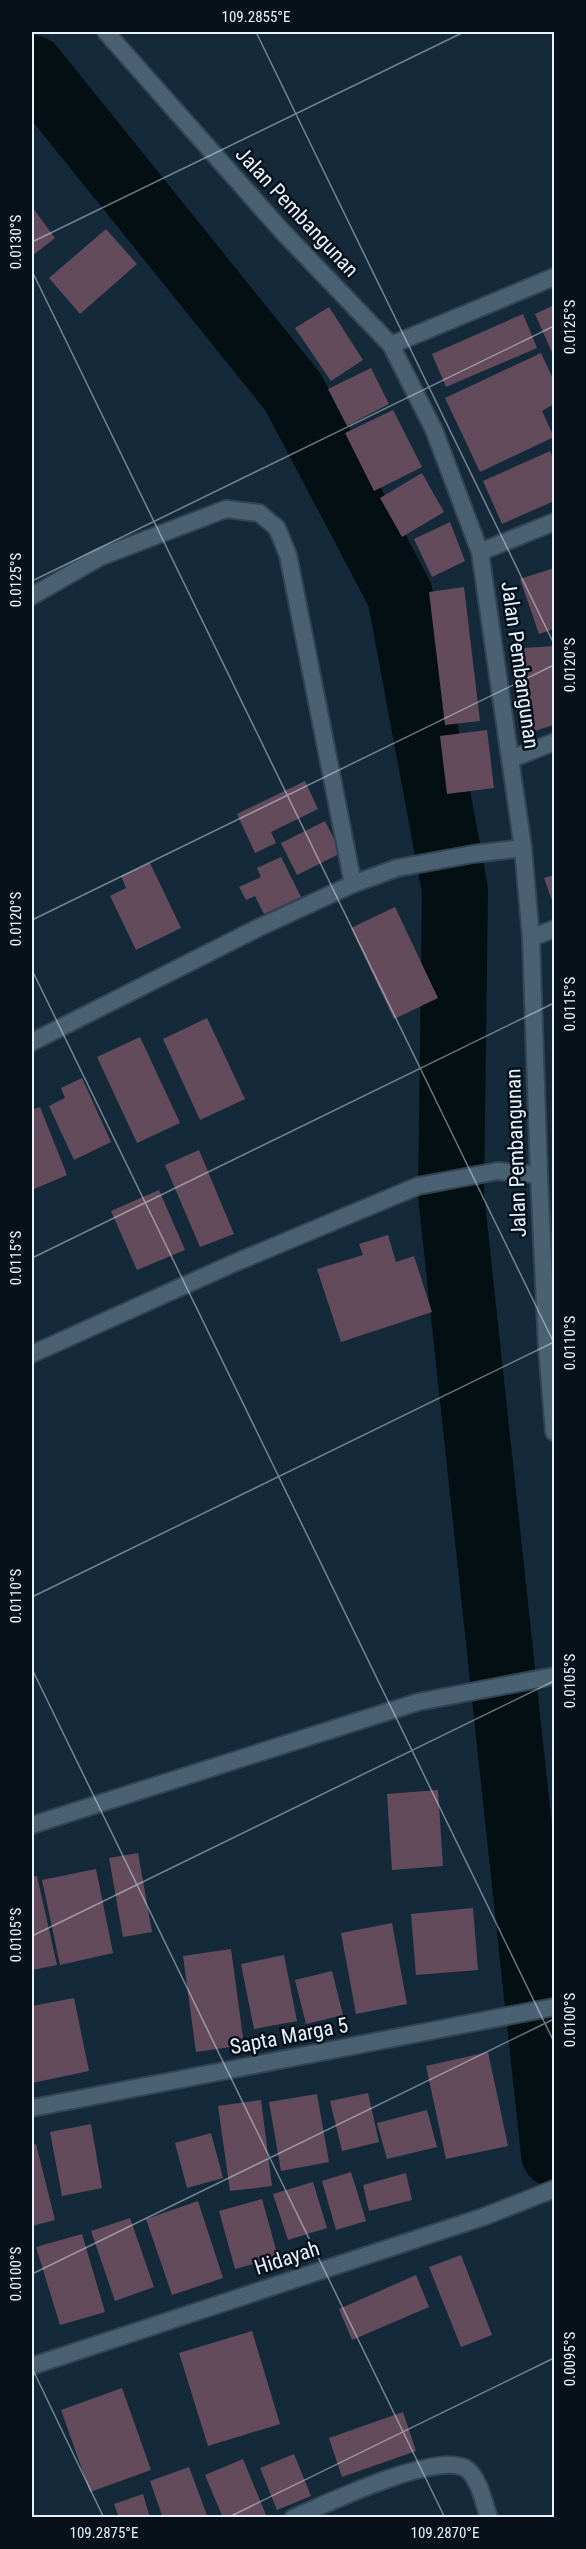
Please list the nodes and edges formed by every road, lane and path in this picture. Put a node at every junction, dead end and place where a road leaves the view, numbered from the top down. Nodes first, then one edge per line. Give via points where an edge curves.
1 (106, 32) edge
2 (555, 277) edge
3 (391, 345) junction
4 (555, 522) edge
5 (480, 552) junction
6 (32, 596) edge
7 (555, 742) edge
8 (511, 759) junction
9 (523, 848) junction
10 (353, 884) junction
11 (555, 929) edge
12 (531, 938) junction
13 (32, 1042) edge
14 (538, 1175) junction
15 (551, 1346) edge
16 (32, 1354) edge
17 (555, 1432) edge
18 (546, 1677) edge
19 (32, 1825) edge
20 (555, 2007) edge
21 (32, 2108) edge
22 (555, 2189) edge
23 (32, 2366) edge
24 (293, 2517) edge
25 (489, 2517) edge

1 - 3 street, Jalan Pembangunan via 282,231
2 - 3 street
3 - 5 street, Jalan Pembangunan via 434,430
4 - 5 street
5 - 8 street, Jalan Pembangunan
6 - 10 street via 100,557 226,509 260,513 277,528 288,555
7 - 8 street
8 - 9 street, Jalan Pembangunan
9 - 10 street via 397,868
9 - 12 street, Jalan Pembangunan
10 - 13 street
11 - 12 street
12 - 14 street, Jalan Pembangunan
14 - 15 street, Jalan Pembangunan
14 - 16 street via 498,1171 418,1186 232,1263
15 - 17 street, Jalan Pembangunan
18 - 19 street via 418,1702
20 - 21 street, Sapta Marga 5
22 - 23 street, Hidayah via 483,2217
24 - 25 street via 383,2480 442,2464 465,2468 474,2477

